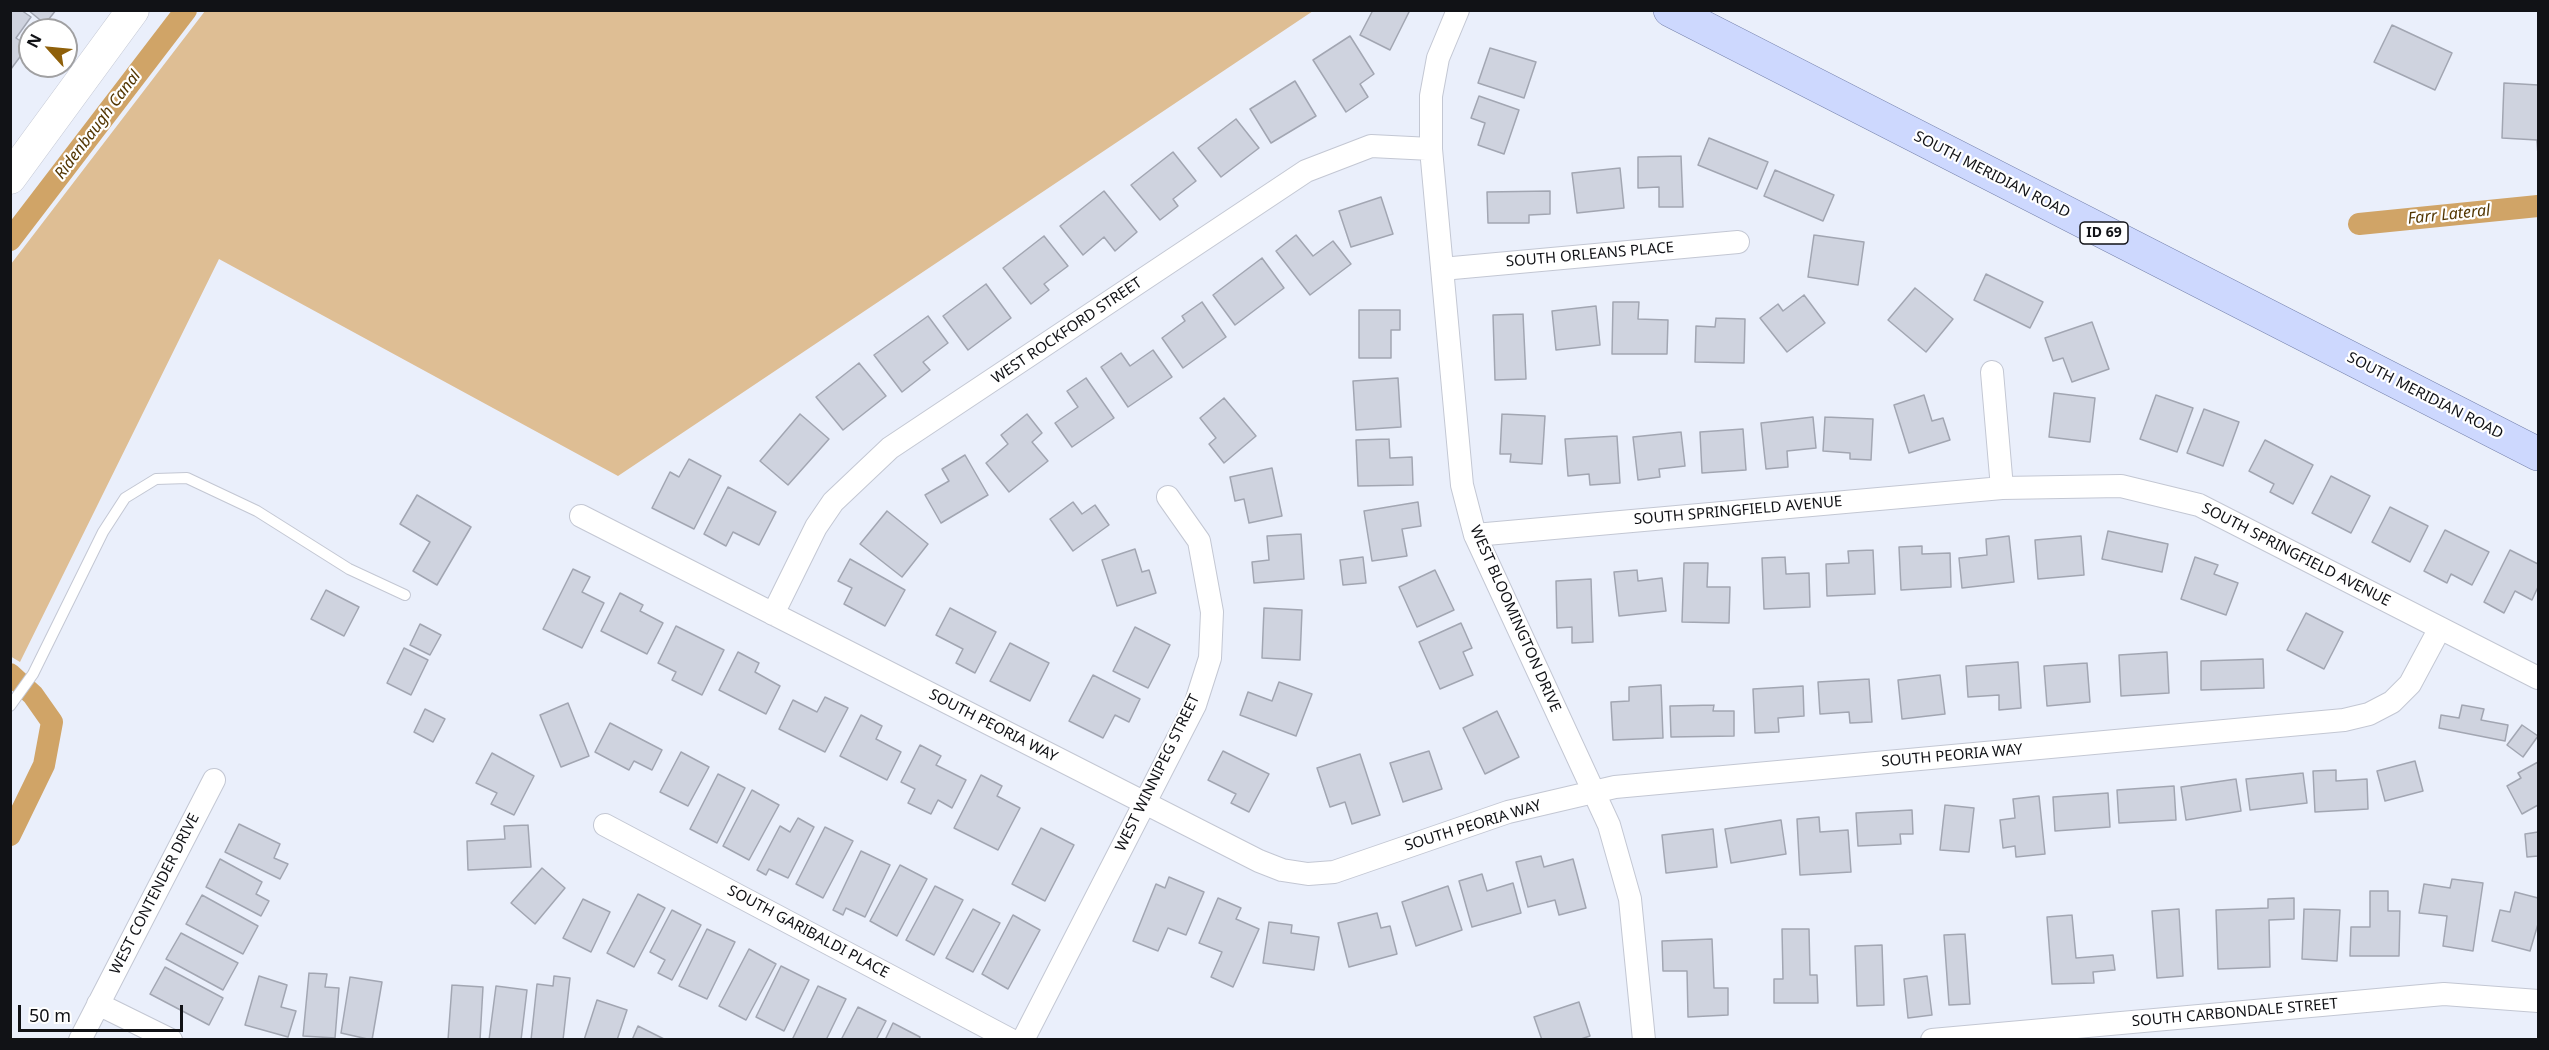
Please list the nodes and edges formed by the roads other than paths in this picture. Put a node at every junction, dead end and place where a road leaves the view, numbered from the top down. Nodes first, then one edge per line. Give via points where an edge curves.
1 (133, 10) edge
2 (1458, 10) edge
3 (1670, 10) edge
4 (1431, 149) junction
5 (10, 178) edge
6 (1738, 242) dead end
7 (1442, 268) junction
8 (1992, 372) dead end
9 (2538, 454) edge
10 (2002, 488) junction
11 (1168, 497) dead end
12 (581, 516) dead end
13 (1475, 535) junction
14 (405, 595) dead end
15 (773, 614) junction
16 (2440, 628) junction
17 (2538, 678) edge
18 (11, 706) edge
19 (214, 780) dead end
20 (1592, 793) junction
21 (1145, 803) junction
22 (605, 825) dead end
23 (2538, 1001) edge
24 (98, 1004) junction
25 (80, 1040) edge
26 (171, 1040) edge
27 (1011, 1040) edge
28 (1023, 1040) edge
29 (1644, 1040) edge
30 (1932, 1040) edge

1 - 5 main road
2 - 4 street, WEST BLOOMINGTON DRIVE via 1436,68 1431,96
3 - 9 main road, SOUTH MERIDIAN ROAD / ID 69
4 - 7 street, WEST BLOOMINGTON DRIVE
4 - 15 street, WEST ROCKFORD STREET via 1371,146 1306,171 890,448 827,510
6 - 7 street, SOUTH ORLEANS PLACE
7 - 13 street, WEST BLOOMINGTON DRIVE via 1462,485
8 - 10 street
10 - 13 street, SOUTH SPRINGFIELD AVENUE
10 - 16 street, SOUTH SPRINGFIELD AVENUE via 2121,486 2199,505
11 - 21 street, WEST WINNIPEG STREET via 1199,541 1212,612 1210,658 1195,705
12 - 15 street, SOUTH PEORIA WAY
13 - 20 street, WEST BLOOMINGTON DRIVE
14 - 18 lane via 348,568 257,511 187,478 156,479 125,498 103,532 33,674
15 - 21 street, SOUTH PEORIA WAY
16 - 17 street, SOUTH SPRINGFIELD AVENUE
16 - 20 street, SOUTH PEORIA WAY via 2410,684 2392,702 2369,714 2344,720 1615,787
19 - 24 street, WEST CONTENDER DRIVE
20 - 21 street, SOUTH PEORIA WAY via 1508,812 1334,872 1308,874 1259,861
20 - 29 street, WEST BLOOMINGTON DRIVE via 1609,825 1630,899
21 - 28 street, WEST WINNIPEG STREET
22 - 27 street, SOUTH GARIBALDI PLACE
23 - 30 street, SOUTH CARBONDALE STREET via 2444,994
24 - 25 street, WEST CONTENDER DRIVE
24 - 26 street

